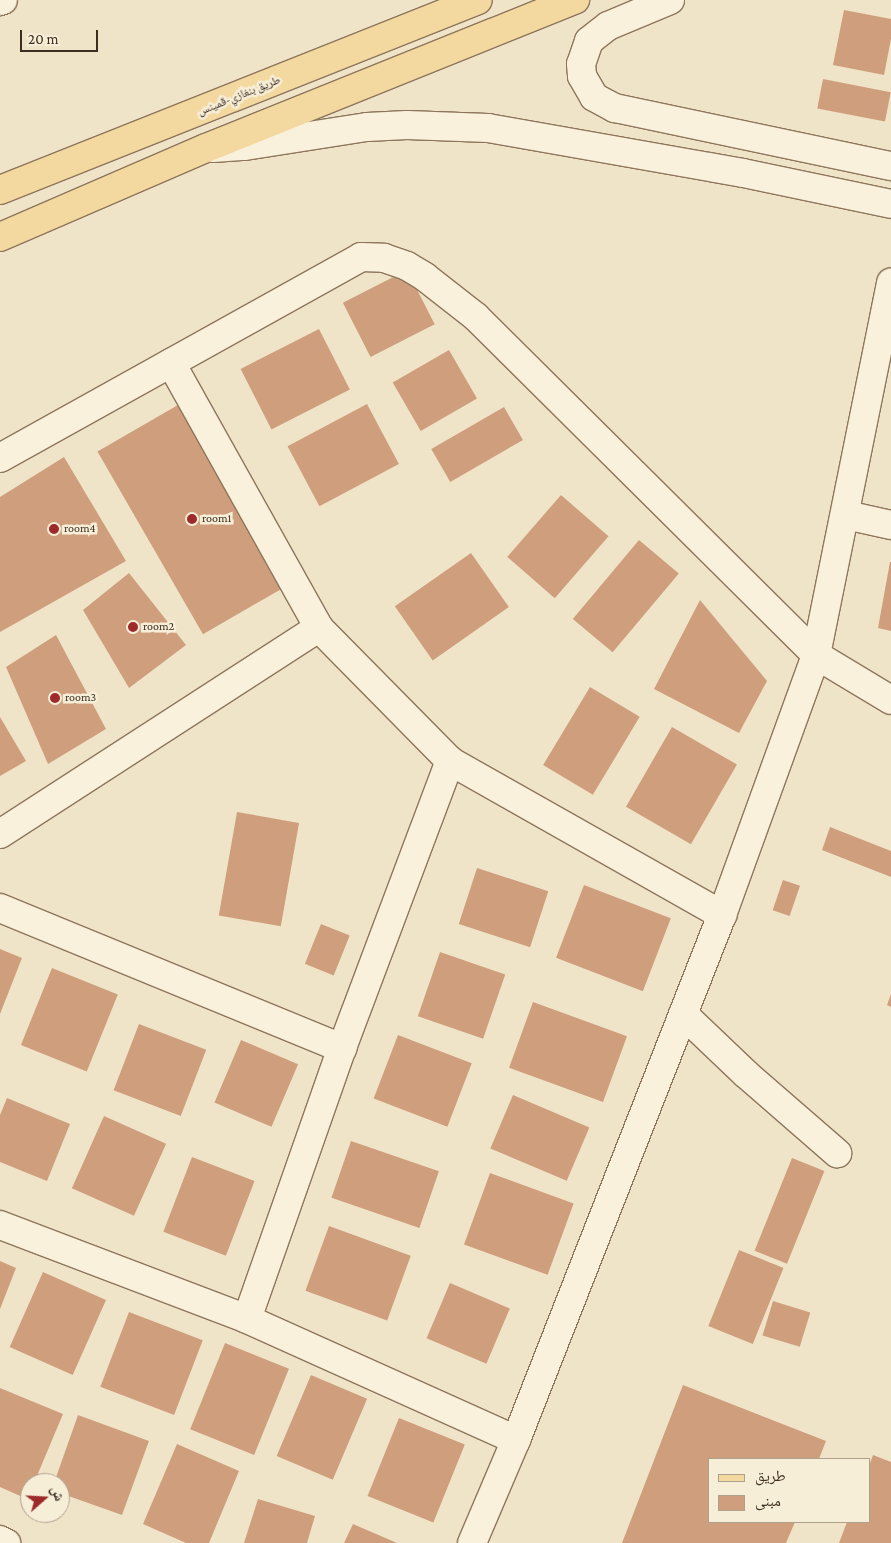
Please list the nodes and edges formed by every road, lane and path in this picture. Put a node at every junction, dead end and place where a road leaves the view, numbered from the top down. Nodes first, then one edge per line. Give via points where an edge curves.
1 (478, 0) edge
2 (575, 0) edge
3 (670, 0) edge
4 (206, 148) junction
5 (891, 166) edge
6 (0, 190) edge
7 (891, 204) edge
8 (0, 237) edge
9 (891, 282) edge
10 (171, 364) junction
11 (0, 458) edge
12 (846, 515) junction
13 (891, 525) edge
14 (319, 628) junction
15 (816, 655) junction
16 (891, 700) edge
17 (450, 761) junction
18 (0, 834) edge
19 (0, 908) edge
20 (722, 915) junction
21 (683, 1014) junction
22 (342, 1048) junction
23 (837, 1153) dead end
24 (0, 1224) edge
25 (247, 1319) junction
26 (516, 1440) junction
27 (0, 1540) edge
28 (6, 1543) edge
29 (472, 1543) edge

1 - 6 main road, طريق بنغازي-قمينس
2 - 4 main road
3 - 5 street via 608,26 589,41 580,64 582,76 594,97 615,108
4 - 7 street via 245,146 367,127 488,128 743,173
4 - 8 main road
9 - 12 street
10 - 11 street
10 - 14 street
10 - 15 street via 361,257 384,258 407,266 476,317 510,348
12 - 13 street
12 - 15 street
14 - 17 street
14 - 18 street
15 - 16 street
15 - 20 street
17 - 20 street
17 - 22 street
19 - 22 street
20 - 21 street
21 - 23 street
21 - 26 street
22 - 25 street
24 - 25 street
25 - 26 street
26 - 29 street
27 - 28 street

